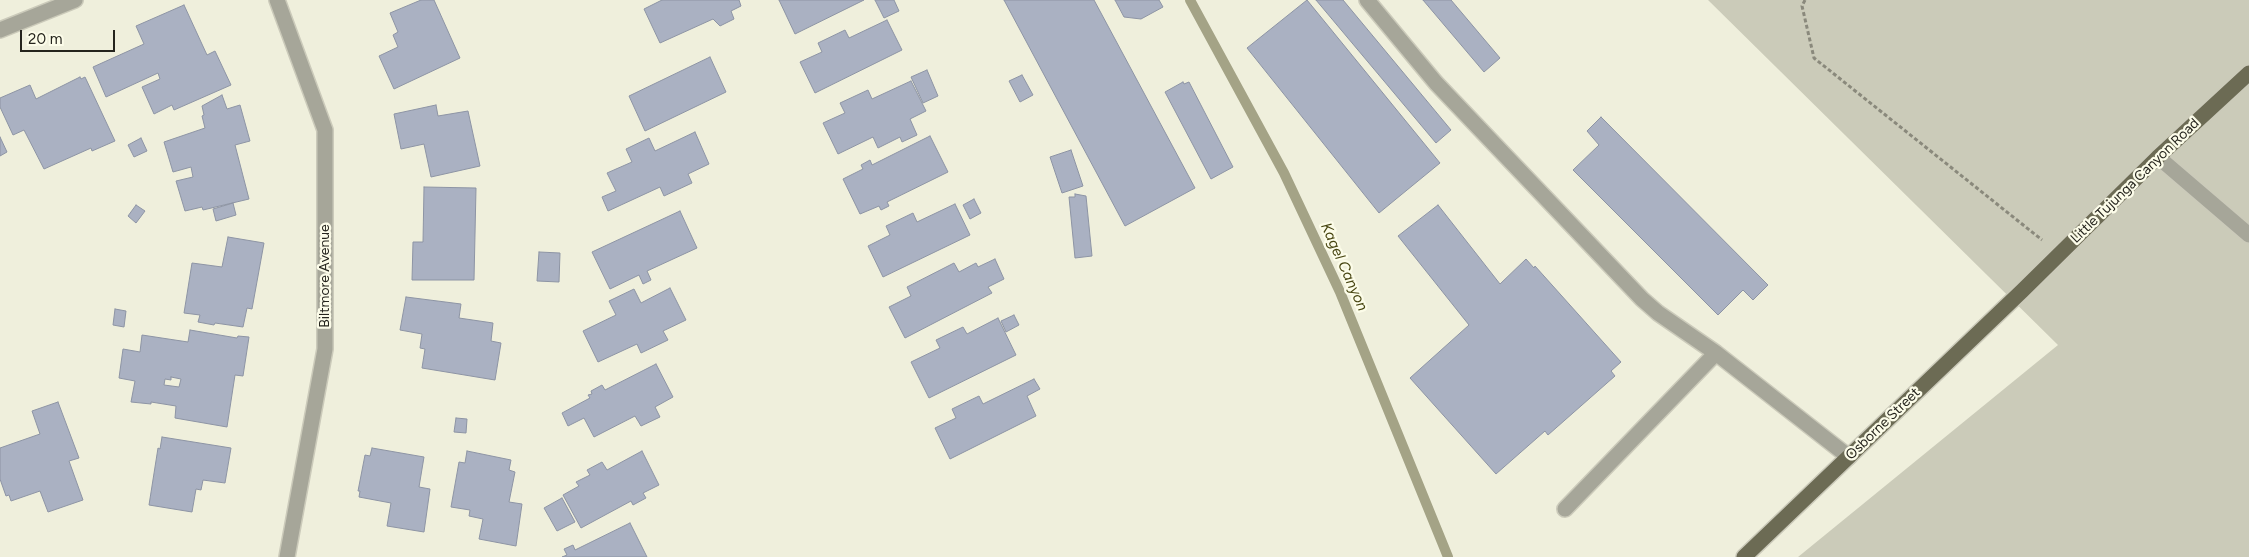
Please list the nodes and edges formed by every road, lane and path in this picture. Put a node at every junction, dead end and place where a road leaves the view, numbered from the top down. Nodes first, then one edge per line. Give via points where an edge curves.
1 (75, 0) edge
2 (277, 0) edge
3 (1367, 0) edge
4 (1805, 0) edge
5 (0, 30) edge
6 (2249, 73) edge
7 (2158, 157) junction
8 (2249, 234) edge
9 (2060, 253) junction
10 (2022, 291) joint
11 (1716, 354) junction
12 (1849, 457) junction
13 (1564, 509) dead end
14 (287, 557) edge
15 (1744, 557) edge

1 - 5 street
2 - 14 street, Biltmore Avenue via 326,130 325,349
3 - 11 street via 1436,83 1642,299
4 - 9 path via 1802,6 1814,58
6 - 7 main road, Little Tujunga Canyon Road
7 - 8 street
7 - 9 main road, Little Tujunga Canyon Road
9 - 10 main road, Little Tujunga Canyon Road
10 - 12 main road, Osborne Street
11 - 12 street
11 - 13 street
12 - 15 main road, Osborne Street

